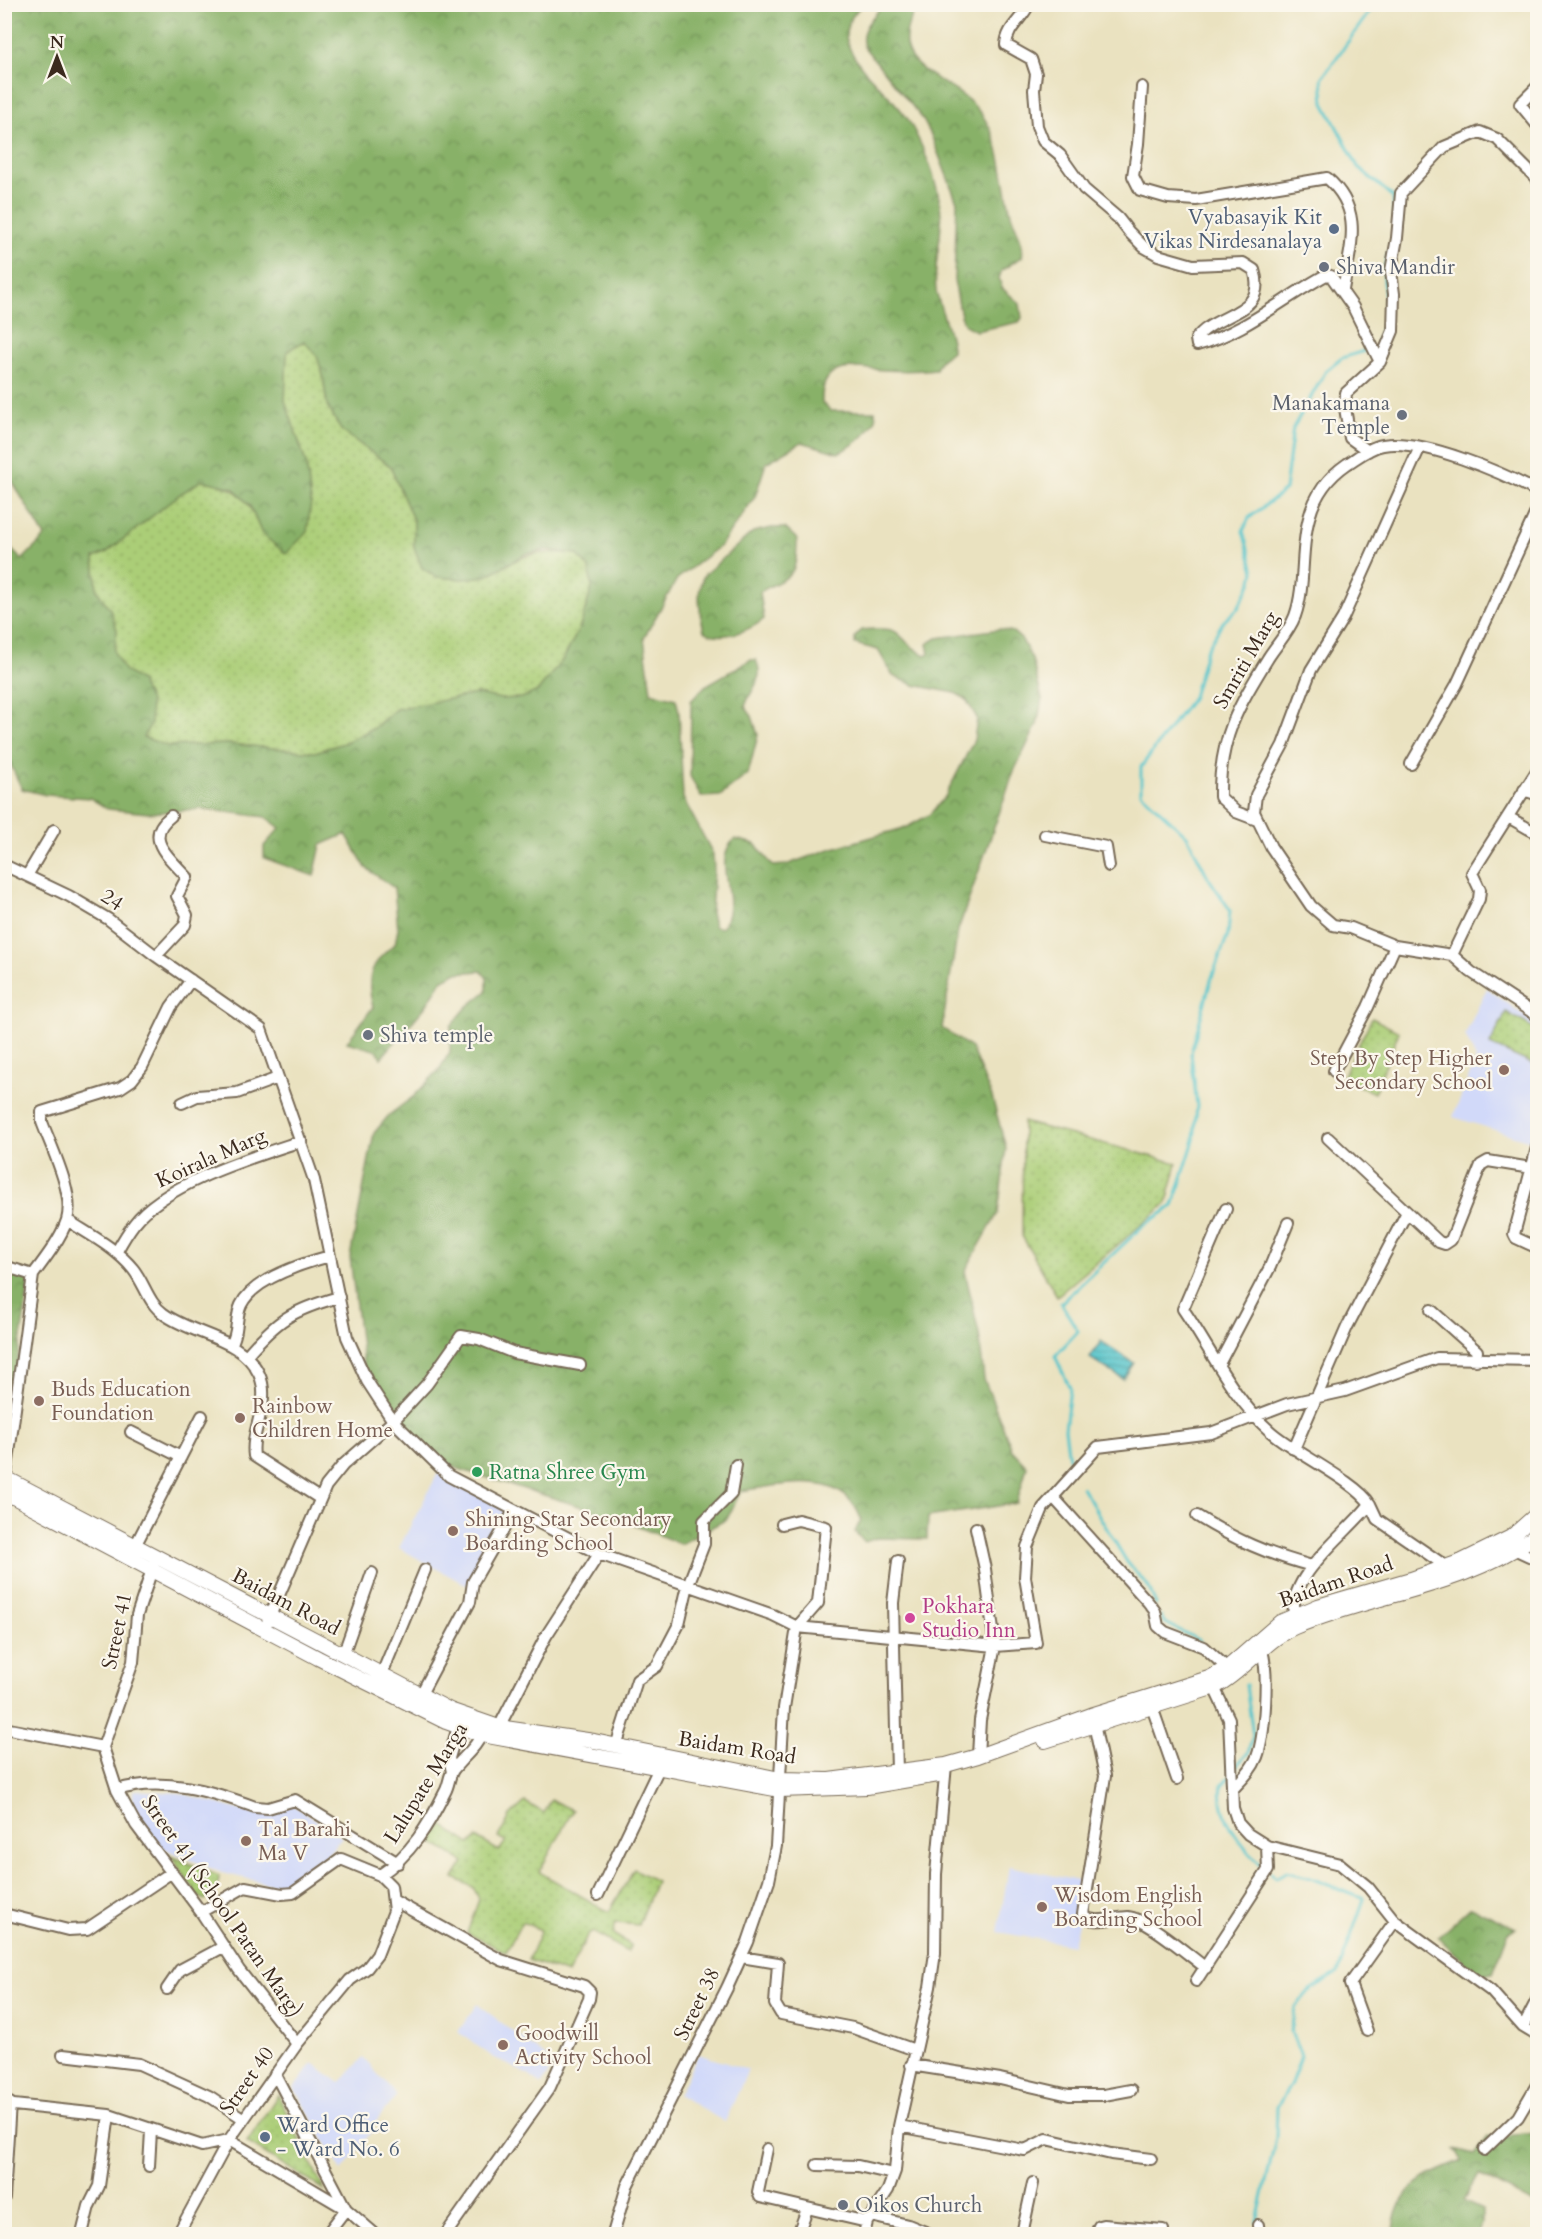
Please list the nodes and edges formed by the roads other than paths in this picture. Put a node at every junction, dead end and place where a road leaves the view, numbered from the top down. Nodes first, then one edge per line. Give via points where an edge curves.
1 (1029, 4) edge
2 (1538, 86) edge
3 (1142, 87) dead end
4 (1538, 126) edge
5 (1538, 180) edge
6 (1343, 290) junction
7 (1380, 362) junction
8 (1420, 447) junction
9 (1368, 451) junction
10 (1538, 492) edge
11 (1538, 508) edge
12 (1411, 764) dead end
13 (1538, 769) edge
14 (1524, 790) junction
15 (1538, 795) edge
16 (171, 816) dead end
17 (1508, 817) junction
18 (1257, 820) junction
19 (54, 830) dead end
20 (1538, 834) edge
21 (1045, 835) dead end
22 (5, 865) edge
23 (1109, 866) dead end
24 (28, 874) junction
25 (1395, 946) junction
26 (1452, 955) junction
27 (156, 957) junction
28 (191, 980) junction
29 (1538, 1016) edge
30 (1334, 1071) dead end
31 (278, 1078) junction
32 (182, 1103) dead end
33 (1328, 1138) dead end
34 (302, 1141) junction
35 (1538, 1144) edge
36 (1531, 1168) junction
37 (1226, 1209) dead end
38 (1406, 1214) junction
39 (67, 1220) junction
40 (1288, 1224) dead end
41 (1538, 1248) edge
42 (117, 1251) junction
43 (330, 1256) junction
44 (4, 1266) edge
45 (33, 1275) junction
46 (339, 1297) junction
47 (1431, 1310) dead end
48 (231, 1345) junction
49 (246, 1356) junction
50 (1476, 1360) junction
51 (1538, 1360) edge
52 (1219, 1364) junction
53 (580, 1365) dead end
54 (1318, 1397) junction
55 (202, 1416) dead end
56 (1256, 1418) junction
57 (393, 1421) junction
58 (131, 1432) dead end
59 (1294, 1449) junction
60 (181, 1457) junction
61 (736, 1465) dead end
62 (5, 1483) edge
63 (319, 1498) junction
64 (1054, 1498) junction
65 (1370, 1504) junction
66 (514, 1511) junction
67 (1538, 1513) edge
68 (1197, 1516) dead end
69 (782, 1524) dead end
70 (976, 1528) dead end
71 (1538, 1534) edge
72 (135, 1546) junction
73 (1516, 1550) junction
74 (599, 1554) junction
75 (1538, 1560) edge
76 (898, 1561) dead end
77 (153, 1563) junction
78 (1312, 1566) junction
79 (1447, 1567) junction
80 (425, 1570) dead end
81 (372, 1573) dead end
82 (688, 1585) junction
83 (1294, 1615) junction
84 (267, 1623) junction
85 (798, 1627) junction
86 (894, 1635) junction
87 (995, 1646) junction
88 (1262, 1651) junction
89 (343, 1655) junction
90 (1227, 1668) junction
91 (381, 1676) junction
92 (1212, 1683) junction
93 (420, 1696) junction
94 (1152, 1707) junction
95 (460, 1721) junction
96 (1094, 1724) junction
97 (4, 1728) edge
98 (489, 1728) junction
99 (616, 1746) junction
100 (103, 1747) junction
101 (978, 1756) junction
102 (659, 1768) junction
103 (946, 1769) junction
104 (452, 1772) junction
105 (897, 1772) junction
106 (1177, 1779) dead end
107 (780, 1785) junction
108 (117, 1790) junction
109 (1232, 1790) junction
110 (1267, 1846) junction
111 (398, 1863) junction
112 (172, 1872) junction
113 (380, 1875) junction
114 (598, 1895) dead end
115 (393, 1900) junction
116 (201, 1912) junction
117 (4, 1914) edge
118 (1395, 1921) junction
119 (223, 1947) junction
120 (741, 1957) junction
121 (1206, 1968) junction
122 (1196, 1981) dead end
123 (166, 1989) dead end
124 (1538, 1998) edge
125 (1523, 2027) junction
126 (1367, 2031) dead end
127 (1538, 2036) edge
128 (297, 2044) junction
129 (915, 2050) junction
130 (63, 2055) dead end
131 (911, 2065) junction
132 (275, 2074) junction
133 (1538, 2083) edge
134 (1131, 2090) dead end
135 (7, 2104) edge
136 (109, 2115) junction
137 (244, 2119) junction
138 (899, 2126) junction
139 (151, 2131) junction
140 (229, 2140) junction
141 (767, 2149) dead end
142 (1484, 2150) dead end
143 (1151, 2159) dead end
144 (817, 2165) dead end
145 (149, 2166) dead end
146 (893, 2174) junction
147 (1033, 2183) dead end
148 (4, 2198) edge
149 (346, 2209) junction
150 (807, 2209) junction
151 (869, 2219) junction
152 (1163, 2230) dead end
153 (82, 2235) edge
154 (178, 2235) edge
155 (327, 2235) edge
156 (375, 2235) edge
157 (446, 2235) edge
158 (613, 2235) edge
159 (798, 2235) edge
160 (864, 2235) edge
161 (930, 2235) edge
162 (1022, 2235) edge
163 (1095, 2235) edge

1 - 6 street via 1013,24 1006,45 1031,59 1036,74 1037,126 1043,141 1060,155 1084,189 1144,247 1193,265 1243,263 1254,270 1256,291 1251,301 1236,314 1206,329 1196,339 1197,345 1232,332 1326,275
2 - 4 street via 1520,104
3 - 6 street via 1133,176 1140,190 1196,200 1327,178 1350,208 1354,224
5 - 7 street via 1497,139 1480,132 1444,147 1401,193 1390,270 1393,331
6 - 7 street
7 - 9 street via 1346,393 1350,438
8 - 9 street, Smriti Marg via 1382,445
8 - 10 street, Smriti Marg via 1495,471
8 - 18 street via 1343,618 1311,670 1283,745 1256,795
9 - 18 street, Smriti Marg via 1333,474 1316,497 1308,519 1303,579 1295,616 1228,730 1219,766 1220,797 1236,812
11 - 12 street via 1457,684
13 - 14 street
14 - 15 street
14 - 17 street
16 - 27 street via 158,830 160,844 188,877 177,896 188,915 185,925
17 - 20 street
17 - 26 street via 1472,873 1480,890 1479,899
18 - 25 street via 1311,906 1333,925
19 - 24 street
21 - 23 street via 1106,847
22 - 24 street, 24 / 24
24 - 27 street, 24 / 24 via 108,919
25 - 26 street
25 - 30 street
26 - 29 street
27 - 28 street, 24 / 24
28 - 31 street, 24 via 261,1029
28 - 39 street via 171,1007 132,1080 120,1088 42,1112 42,1122 68,1194
31 - 32 street via 237,1093 197,1096
31 - 34 street, 24
33 - 38 street
34 - 42 street, Koirala Marg via 265,1152 170,1194 134,1223
34 - 43 street, 24
35 - 36 street
36 - 38 street via 1488,1161 1481,1165 1451,1240 1445,1244
36 - 41 street via 1514,1234
37 - 52 street via 1183,1309
38 - 54 street via 1347,1327
39 - 42 street
39 - 45 street
40 - 52 street
42 - 48 street via 162,1313
43 - 46 street, 24
43 - 48 street via 281,1274 248,1297 242,1304
44 - 45 street
45 - 62 street
46 - 49 street via 305,1306 284,1318
46 - 57 street, 24 via 347,1337 367,1381
47 - 50 street via 1477,1351
48 - 49 street
49 - 63 street via 260,1375 263,1392 254,1456
50 - 51 street
50 - 54 street via 1437,1358
52 - 56 street
53 - 57 street via 514,1353 461,1336
54 - 56 street via 1287,1404
54 - 59 street
55 - 60 street
56 - 59 street
56 - 64 street via 1211,1433 1098,1447
57 - 63 street via 343,1465
57 - 66 street, 24 via 449,1476
58 - 60 street
59 - 65 street via 1364,1494
60 - 72 street
61 - 82 street via 731,1494 704,1521 705,1544
62 - 72 main road, Baidam Road
62 - 77 main road, Baidam Road
63 - 84 street
64 - 87 street, 24 via 1043,1508 1027,1547 1025,1577 1036,1643
64 - 90 street via 1148,1602 1158,1626 1204,1647
65 - 78 street
65 - 79 street via 1377,1519
66 - 74 street, 24
66 - 93 street via 473,1582 470,1602
67 - 79 main road, Baidam Road via 1511,1538
68 - 78 street via 1240,1542
69 - 85 street via 798,1520 826,1527 818,1602
70 - 87 street via 986,1569
71 - 73 main road, Baidam Road
72 - 77 main road, Baidam Road
73 - 75 street
73 - 88 main road, Baidam Road via 1465,1575 1298,1626
74 - 82 street, 24
74 - 98 street, Lalupate Marga
76 - 86 street
77 - 84 main road, Baidam Road
77 - 100 street, Street 41 via 138,1615 133,1662
78 - 83 street via 1293,1600
79 - 83 main road, Baidam Road
80 - 91 street
81 - 89 street
82 - 85 street, 24
82 - 99 street via 679,1624 657,1666 637,1680
83 - 90 main road, Baidam Road via 1268,1630
84 - 89 main road, Baidam Road
84 - 95 main road, Baidam Road
85 - 86 street, 24
85 - 107 street, Street 38 via 784,1708
86 - 87 street, 24
86 - 105 street
87 - 101 street via 980,1720
88 - 92 main road, Baidam Road via 1234,1677
88 - 109 street via 1265,1708 1257,1756
89 - 91 main road, Baidam Road
90 - 92 main road, Baidam Road
91 - 93 main road, Baidam Road
92 - 94 main road, Baidam Road
92 - 101 main road, Baidam Road via 1091,1714
92 - 109 street via 1229,1719
93 - 95 main road, Baidam Road
94 - 96 main road, Baidam Road
94 - 106 street
95 - 98 main road, Baidam Road
95 - 104 street via 449,1758
96 - 103 main road, Baidam Road via 980,1764
96 - 121 street via 1105,1776 1083,1914 1093,1920 1130,1917
97 - 100 street
98 - 99 main road, Baidam Road
98 - 102 main road, Baidam Road
98 - 104 street, Lalupate Marga
99 - 107 main road, Baidam Road
100 - 108 street, Street 41 (School Patan Marg)
101 - 103 main road, Baidam Road
102 - 107 main road, Baidam Road
102 - 114 street
103 - 105 main road, Baidam Road
103 - 107 main road, Baidam Road via 867,1786
103 - 129 street via 936,1874 935,1953
104 - 111 street, Lalupate Marga via 435,1812
105 - 107 main road, Baidam Road
107 - 120 street, Street 38 via 769,1881
108 - 111 street via 132,1785 175,1785 268,1808 295,1800
108 - 112 street, Street 41 (School Patan Marg) via 136,1825
109 - 110 street via 1238,1823
110 - 118 street via 1340,1864 1368,1887
110 - 121 street via 1268,1870
111 - 113 street
112 - 116 street, Street 41 (School Patan Marg)
112 - 117 street via 87,1929 68,1930
113 - 115 street via 391,1886
113 - 116 street via 341,1859 293,1893 245,1887
115 - 128 street, Street 40 via 393,1911 377,1955 350,1980
115 - 157 street via 501,1960 584,1986 590,1992 550,2087
116 - 119 street, Street 41 (School Patan Marg)
118 - 125 street via 1491,1991
118 - 126 street via 1350,1984
119 - 123 street via 180,1970
119 - 128 street, Street 41 (School Patan Marg)
120 - 129 street via 778,1963 775,2004 781,2014 853,2028
120 - 158 street, Street 38 via 627,2186
121 - 122 street
124 - 125 street
125 - 127 street
128 - 132 street, Street 40
129 - 131 street
130 - 137 street via 139,2064 209,2096
131 - 134 street via 1069,2095
131 - 138 street
132 - 137 street, Street 40
132 - 149 street
133 - 142 street via 1518,2117
135 - 136 street
135 - 148 street
136 - 139 street
136 - 153 street via 97,2195 89,2206
137 - 140 street, Street 40
138 - 143 street via 1025,2150 1047,2139
138 - 146 street
139 - 140 street via 202,2146
139 - 145 street
140 - 149 street
140 - 154 street, Street 40
141 - 150 street via 760,2197
144 - 146 street via 858,2166
146 - 151 street via 888,2190
147 - 162 street
149 - 155 street
149 - 156 street
150 - 151 street
150 - 159 street
151 - 160 street
151 - 161 street via 908,2225
152 - 163 street via 1103,2225

